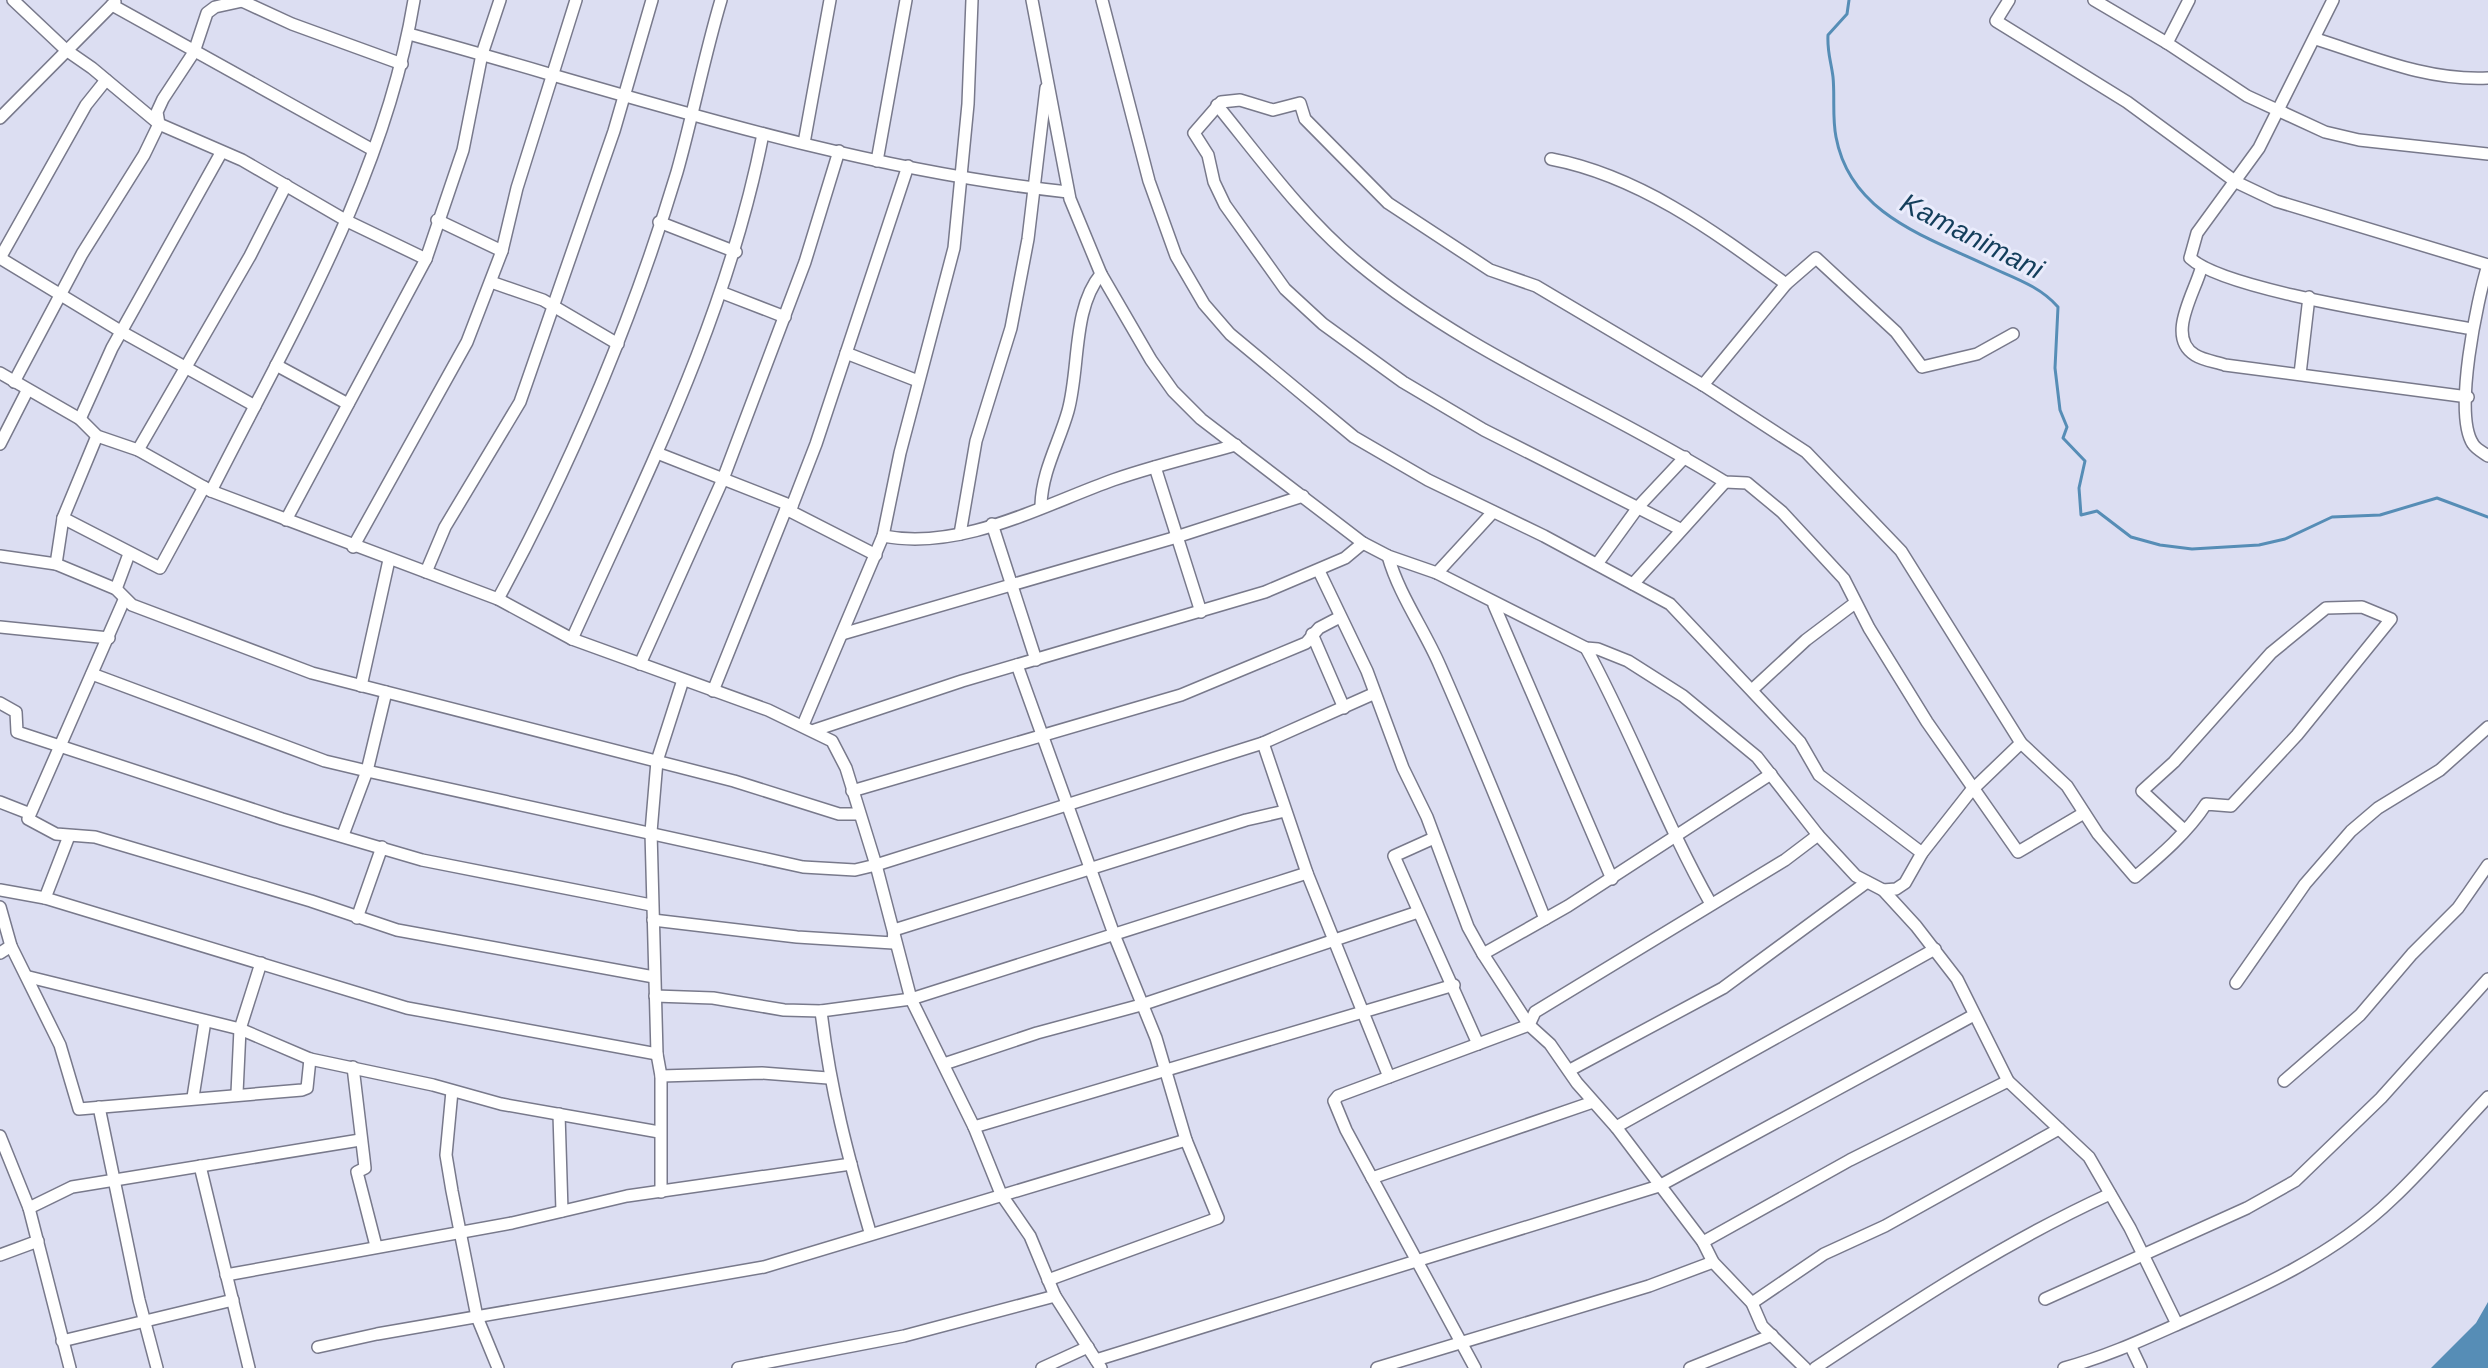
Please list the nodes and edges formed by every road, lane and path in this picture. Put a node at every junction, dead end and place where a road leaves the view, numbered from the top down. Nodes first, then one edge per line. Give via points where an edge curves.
1 (13, 0) edge
2 (414, 0) edge
3 (500, 0) edge
4 (576, 0) edge
5 (652, 0) edge
6 (721, 0) edge
7 (830, 0) edge
8 (906, 0) edge
9 (972, 0) edge
10 (1032, 0) edge
11 (1102, 0) edge
12 (2009, 0) edge
13 (2094, 0) edge
14 (2189, 0) edge
15 (2333, 0) edge
16 (244, 1) edge
17 (114, 2) edge
18 (409, 34) junction
19 (2316, 39) junction
20 (2167, 43) junction
21 (66, 50) junction
22 (194, 52) junction
23 (482, 54) junction
24 (402, 64) junction
25 (1047, 76) junction
26 (553, 77) junction
27 (2488, 78) edge
28 (106, 80) junction
29 (625, 96) junction
30 (1217, 105) junction
31 (2276, 112) junction
32 (691, 115) junction
33 (0, 118) edge
34 (159, 124) junction
35 (763, 134) junction
36 (804, 143) junction
37 (373, 150) junction
38 (839, 151) junction
39 (221, 153) junction
40 (2488, 154) edge
41 (1551, 159) dead end
42 (877, 161) junction
43 (908, 166) junction
44 (961, 177) junction
45 (2236, 182) junction
46 (286, 185) junction
47 (1035, 188) junction
48 (1068, 192) junction
49 (437, 220) junction
50 (347, 221) junction
51 (659, 222) junction
52 (502, 251) junction
53 (736, 252) junction
54 (0, 258) edge
55 (426, 259) junction
56 (2488, 265) edge
57 (2201, 269) junction
58 (1101, 274) junction
59 (491, 282) junction
60 (1786, 284) junction
61 (723, 293) junction
62 (60, 294) junction
63 (2309, 297) junction
64 (555, 307) junction
65 (785, 317) junction
66 (2472, 329) junction
67 (122, 332) junction
68 (2013, 334) dead end
69 (618, 344) junction
70 (846, 353) junction
71 (276, 365) junction
72 (186, 366) junction
73 (0, 373) edge
74 (2300, 374) junction
75 (918, 381) junction
76 (14, 382) junction
77 (1703, 385) junction
78 (27, 391) junction
79 (2468, 397) junction
80 (348, 404) junction
81 (255, 406) junction
82 (80, 419) junction
83 (97, 436) junction
84 (0, 444) edge
85 (1236, 445) junction
86 (138, 450) junction
87 (657, 453) junction
88 (2488, 456) edge
89 (1685, 457) junction
90 (1155, 467) junction
91 (723, 479) junction
92 (1725, 482) junction
93 (208, 489) junction
94 (1303, 496) junction
95 (1041, 505) junction
96 (1639, 506) junction
97 (789, 507) junction
98 (1493, 512) junction
99 (63, 518) junction
100 (286, 520) junction
101 (992, 524) junction
102 (1680, 529) junction
103 (960, 534) junction
104 (883, 536) junction
105 (1177, 537) junction
106 (1363, 543) junction
107 (353, 547) junction
108 (129, 554) junction
109 (876, 555) junction
110 (0, 556) edge
111 (1388, 556) junction
112 (389, 560) junction
113 (56, 564) junction
114 (1597, 564) junction
115 (1319, 571) junction
116 (426, 572) junction
117 (1437, 573) junction
118 (1633, 584) junction
119 (1013, 586) junction
120 (116, 589) junction
121 (498, 599) junction
122 (124, 600) junction
123 (1855, 603) junction
124 (1494, 605) junction
125 (1201, 612) junction
126 (1340, 617) junction
127 (0, 627) edge
128 (1312, 633) junction
129 (842, 634) junction
130 (109, 638) junction
131 (572, 639) junction
132 (1586, 648) junction
133 (1036, 660) junction
134 (640, 664) junction
135 (1017, 665) junction
136 (92, 674) junction
137 (683, 680) junction
138 (361, 686) junction
139 (1753, 689) junction
140 (713, 691) junction
141 (386, 692) junction
142 (1373, 694) junction
143 (0, 703) edge
144 (1344, 708) junction
145 (809, 727) junction
146 (2488, 727) edge
147 (1043, 738) junction
148 (1263, 743) junction
149 (2021, 743) junction
150 (59, 746) junction
151 (657, 761) junction
152 (367, 771) junction
153 (1771, 774) junction
154 (1975, 787) junction
155 (852, 791) junction
156 (0, 802) edge
157 (1067, 803) junction
158 (1285, 811) junction
159 (28, 813) junction
160 (2084, 813) junction
161 (859, 814) junction
162 (2184, 830) junction
163 (651, 832) junction
164 (343, 835) junction
165 (1818, 835) junction
166 (69, 836) junction
167 (1674, 837) junction
168 (1434, 838) junction
169 (382, 847) junction
170 (1922, 853) junction
171 (876, 865) junction
172 (2488, 865) edge
173 (1092, 871) junction
174 (1307, 873) junction
175 (1612, 879) junction
176 (1867, 882) junction
177 (0, 890) edge
178 (1883, 890) junction
179 (45, 898) junction
180 (1711, 904) junction
181 (651, 905) junction
182 (0, 907) edge
183 (1418, 912) junction
184 (357, 918) junction
185 (1545, 919) junction
186 (653, 920) junction
187 (894, 930) junction
188 (1115, 937) junction
189 (1336, 940) junction
190 (11, 946) junction
191 (1935, 949) junction
192 (0, 953) edge
193 (1483, 954) junction
194 (261, 963) junction
195 (29, 977) junction
196 (654, 977) junction
197 (2488, 979) edge
198 (2236, 983) dead end
199 (1454, 985) junction
200 (655, 996) junction
201 (911, 999) junction
202 (1141, 1005) junction
203 (821, 1011) junction
204 (1360, 1012) junction
205 (1974, 1015) junction
206 (205, 1021) junction
207 (1529, 1025) junction
208 (240, 1029) junction
209 (1478, 1044) junction
210 (657, 1054) junction
211 (310, 1059) junction
212 (944, 1064) junction
213 (353, 1067) junction
214 (1570, 1070) junction
215 (1165, 1071) junction
216 (661, 1076) junction
217 (1389, 1077) junction
218 (828, 1078) junction
219 (2008, 1081) junction
220 (2284, 1081) dead end
221 (452, 1091) junction
222 (237, 1093) junction
223 (193, 1097) junction
224 (2488, 1097) edge
225 (1593, 1102) junction
226 (99, 1107) junction
227 (559, 1114) junction
228 (974, 1127) junction
229 (1616, 1127) junction
230 (2059, 1129) junction
231 (659, 1132) junction
232 (0, 1136) edge
233 (360, 1140) junction
234 (1186, 1140) junction
235 (851, 1164) junction
236 (200, 1166) junction
237 (1372, 1178) junction
238 (115, 1180) junction
239 (1659, 1186) junction
240 (661, 1192) junction
241 (1001, 1194) junction
242 (2110, 1194) junction
243 (29, 1208) junction
244 (562, 1211) junction
245 (460, 1230) junction
246 (870, 1232) junction
247 (38, 1241) junction
248 (1703, 1242) junction
249 (376, 1246) junction
250 (0, 1255) edge
251 (2143, 1257) junction
252 (1416, 1260) junction
253 (1713, 1262) junction
254 (226, 1275) junction
255 (1048, 1280) junction
256 (1055, 1296) junction
257 (2045, 1299) dead end
258 (233, 1300) junction
259 (1752, 1303) junction
260 (477, 1317) junction
261 (144, 1321) junction
262 (2177, 1324) junction
263 (1772, 1335) junction
264 (62, 1341) junction
265 (1459, 1341) junction
266 (318, 1347) dead end
267 (1088, 1347) junction
268 (2131, 1347) junction
269 (1098, 1364) edge
270 (70, 1368) edge
271 (157, 1368) edge
272 (249, 1368) edge
273 (498, 1368) edge
274 (738, 1368) edge
275 (1042, 1368) edge
276 (1377, 1368) edge
277 (1475, 1368) edge
278 (1690, 1368) edge
279 (1805, 1368) edge
280 (1815, 1368) edge
281 (2064, 1368) edge
282 (2141, 1368) edge

1 - 21 street
2 - 18 street
3 - 23 street
4 - 26 street
5 - 29 street
6 - 32 street
7 - 36 street
8 - 42 street
9 - 44 street
10 - 25 street
11 - 98 street via 1149,181 1176,256 1204,304 1230,334 1354,437
12 - 45 street via 1996,21 2127,102
13 - 20 street
14 - 20 street
15 - 19 street
16 - 22 street via 207,13
16 - 24 street
17 - 21 street
17 - 22 street
18 - 23 street
18 - 24 street
19 - 27 street via 2442,78
19 - 31 street
20 - 31 street
21 - 28 street
21 - 33 street
22 - 34 street via 163,99
22 - 37 street
23 - 26 street
23 - 49 street via 463,150
24 - 37 street
25 - 47 street
25 - 48 street
26 - 29 street
26 - 52 street
28 - 34 street
28 - 54 street via 86,105
29 - 32 street
29 - 64 street
30 - 77 street via 1240,100 1273,110 1300,103 1305,119 1388,203 1490,270 1536,286
30 - 89 street via 1288,191 1359,264 1484,349
30 - 96 street via 1194,133 1208,155 1225,205 1285,289 1403,382 1484,430
31 - 40 street via 2359,140
31 - 45 street
32 - 35 street
32 - 51 street
34 - 39 street via 184,131
34 - 62 street
35 - 36 street
35 - 53 street
36 - 38 street
37 - 50 street
38 - 42 street
38 - 65 street
39 - 46 street
39 - 67 street
41 - 60 street via 1584,165 1645,192 1715,232
42 - 43 street
43 - 44 street
43 - 70 street
44 - 47 street
44 - 75 street via 954,248
45 - 56 street via 2276,201
45 - 57 street via 2197,233 2190,258
46 - 50 street
46 - 72 street
47 - 48 street
47 - 103 street via 1011,328 976,441
48 - 58 street
49 - 52 street
49 - 55 street
50 - 55 street
50 - 71 street
51 - 53 street
51 - 69 street
52 - 59 street
53 - 61 street
54 - 62 street
55 - 80 street
56 - 66 street
57 - 63 street
57 - 74 street via 2181,327 2182,342 2195,355 2225,365
58 - 85 street via 1173,391
58 - 95 street via 1090,288 1083,313 1072,395 1042,486
59 - 64 street
59 - 107 street via 467,342
60 - 68 street via 1816,258 1896,332 1922,367 1977,354
60 - 77 street
61 - 65 street
61 - 87 street
62 - 67 street
62 - 76 street
63 - 66 street
63 - 74 street
64 - 69 street
64 - 116 street via 520,402 445,527
65 - 91 street
66 - 79 street
67 - 72 street
67 - 82 street
69 - 121 street via 550,505
70 - 75 street
70 - 97 street
71 - 80 street
71 - 81 street
72 - 81 street
72 - 86 street
73 - 76 street
74 - 79 street
75 - 104 street
76 - 78 street
77 - 149 street via 1806,452 1901,551
78 - 82 street
78 - 84 street
79 - 88 street via 2473,445
80 - 100 street
81 - 93 street
82 - 83 street
83 - 86 street
83 - 99 street
85 - 90 street
85 - 94 street
86 - 93 street
87 - 91 street
87 - 131 street
89 - 92 street
89 - 96 street
90 - 95 street
90 - 105 street
91 - 97 street
91 - 134 street
92 - 102 street
92 - 123 street via 1747,483 1782,512 1844,579
93 - 100 street
93 - 108 street via 160,568
94 - 105 street
94 - 106 street
95 - 101 street
96 - 102 street
96 - 114 street
97 - 109 street
97 - 140 street
98 - 114 street
98 - 117 street
99 - 108 street
99 - 113 street
100 - 107 street
101 - 103 street
101 - 119 street
102 - 118 street
103 - 104 street via 911,541
104 - 109 street
105 - 119 street
105 - 125 street
106 - 111 street
106 - 115 street
107 - 112 street
108 - 120 street
109 - 129 street
110 - 113 street
111 - 117 street
111 - 185 street via 1473,740
112 - 116 street
112 - 138 street
113 - 120 street
114 - 118 street
115 - 125 street
115 - 126 street
116 - 121 street
117 - 124 street
118 - 139 street via 1670,604
119 - 129 street
119 - 133 street
120 - 122 street
121 - 131 street
122 - 130 street
122 - 138 street via 312,673
123 - 139 street
123 - 154 street via 1927,722
124 - 132 street
124 - 175 street
125 - 133 street
126 - 128 street
126 - 142 street
127 - 130 street
128 - 144 street
128 - 147 street via 1306,643 1181,695
129 - 145 street
130 - 136 street
131 - 134 street
132 - 153 street via 1628,661 1683,696
132 - 167 street
133 - 135 street
134 - 137 street
135 - 145 street
135 - 147 street
136 - 150 street
136 - 152 street via 325,761
137 - 140 street
137 - 151 street
138 - 141 street
139 - 170 street via 1800,742 1819,775
140 - 145 street
141 - 151 street
141 - 152 street
142 - 144 street
142 - 168 street
143 - 150 street via 16,712 17,732
144 - 148 street
145 - 155 street via 832,741
146 - 198 street via 2440,770 2351,831 2305,884
147 - 155 street
147 - 157 street
148 - 157 street
148 - 158 street
149 - 154 street
149 - 160 street via 2067,786
150 - 159 street
150 - 164 street
151 - 161 street via 839,814
151 - 163 street
152 - 163 street
152 - 164 street
153 - 165 street
153 - 167 street
154 - 160 street via 2018,852
154 - 170 street
155 - 161 street
156 - 159 street
157 - 171 street
157 - 173 street
158 - 173 street
158 - 174 street
159 - 166 street via 28,819
160 - 162 street via 2135,877
161 - 171 street
162 - 162 street via 2206,804 2231,806 2391,619 2362,607 2326,608 2271,653 2142,791
163 - 171 street via 803,867 855,870
163 - 181 street
164 - 169 street
165 - 176 street
165 - 180 street
166 - 179 street
166 - 184 street via 95,837
167 - 175 street
167 - 180 street
168 - 183 street via 1394,856
168 - 193 street
169 - 181 street via 422,860
169 - 184 street
170 - 178 street via 1905,883
171 - 187 street
172 - 220 street via 2458,908 2360,1015
173 - 187 street
173 - 188 street
174 - 188 street
174 - 189 street
175 - 185 street
176 - 178 street
176 - 214 street via 1723,988
177 - 179 street
178 - 191 street
179 - 194 street
180 - 207 street via 1535,1012
181 - 186 street
182 - 190 street
183 - 189 street
183 - 199 street
184 - 196 street
185 - 193 street
186 - 187 street via 883,944 893,943
186 - 196 street
187 - 201 street
188 - 201 street
188 - 202 street
189 - 202 street
189 - 204 street
190 - 192 street
190 - 195 street
191 - 205 street
191 - 229 street
193 - 207 street
194 - 208 street
194 - 210 street via 445,1018
195 - 206 street
195 - 226 street via 60,1045 79,1109
196 - 200 street
197 - 251 street via 2381,1098 2295,1181
199 - 204 street
199 - 209 street
200 - 203 street
200 - 210 street
201 - 203 street
201 - 212 street
202 - 212 street
202 - 215 street
203 - 218 street
204 - 215 street
204 - 217 street
205 - 219 street
205 - 239 street
206 - 208 street
206 - 223 street
207 - 209 street
207 - 214 street
208 - 211 street
208 - 222 street
209 - 217 street
210 - 216 street
211 - 213 street
211 - 222 street via 307,1088
212 - 228 street
213 - 221 street
213 - 233 street
214 - 225 street
215 - 228 street
215 - 234 street
216 - 218 street via 762,1073
216 - 231 street
217 - 237 street via 1334,1101
218 - 235 street
219 - 230 street
219 - 248 street
221 - 227 street
221 - 245 street via 446,1155
222 - 223 street
223 - 226 street
224 - 262 street via 2359,1227 2241,1299
225 - 229 street
225 - 237 street
226 - 238 street
227 - 231 street
227 - 244 street
228 - 241 street
229 - 239 street
230 - 242 street via 2089,1157
230 - 259 street via 1824,1254
231 - 240 street
232 - 243 street
233 - 236 street
233 - 249 street via 365,1168 357,1172
234 - 241 street
234 - 255 street via 1218,1218
235 - 240 street
235 - 246 street
236 - 238 street
236 - 254 street
237 - 252 street
238 - 243 street via 72,1187
238 - 261 street
239 - 248 street
239 - 252 street
240 - 244 street
241 - 246 street
241 - 255 street via 1030,1236
242 - 251 street
242 - 280 street via 2036,1227 1974,1263
243 - 247 street
244 - 245 street
245 - 249 street
245 - 260 street
246 - 260 street via 751,1269
247 - 250 street
247 - 264 street
248 - 253 street
249 - 254 street
251 - 257 street
251 - 262 street
252 - 265 street
252 - 269 street
253 - 259 street
253 - 265 street
254 - 258 street
255 - 256 street
256 - 267 street
256 - 274 street via 904,1336
258 - 261 street
258 - 272 street
259 - 263 street via 1756,1317
260 - 266 street
260 - 273 street
261 - 264 street
261 - 271 street
262 - 268 street
263 - 278 street
263 - 279 street
264 - 270 street
265 - 276 street
265 - 277 street
267 - 269 street
267 - 275 street
268 - 281 street
268 - 282 street

